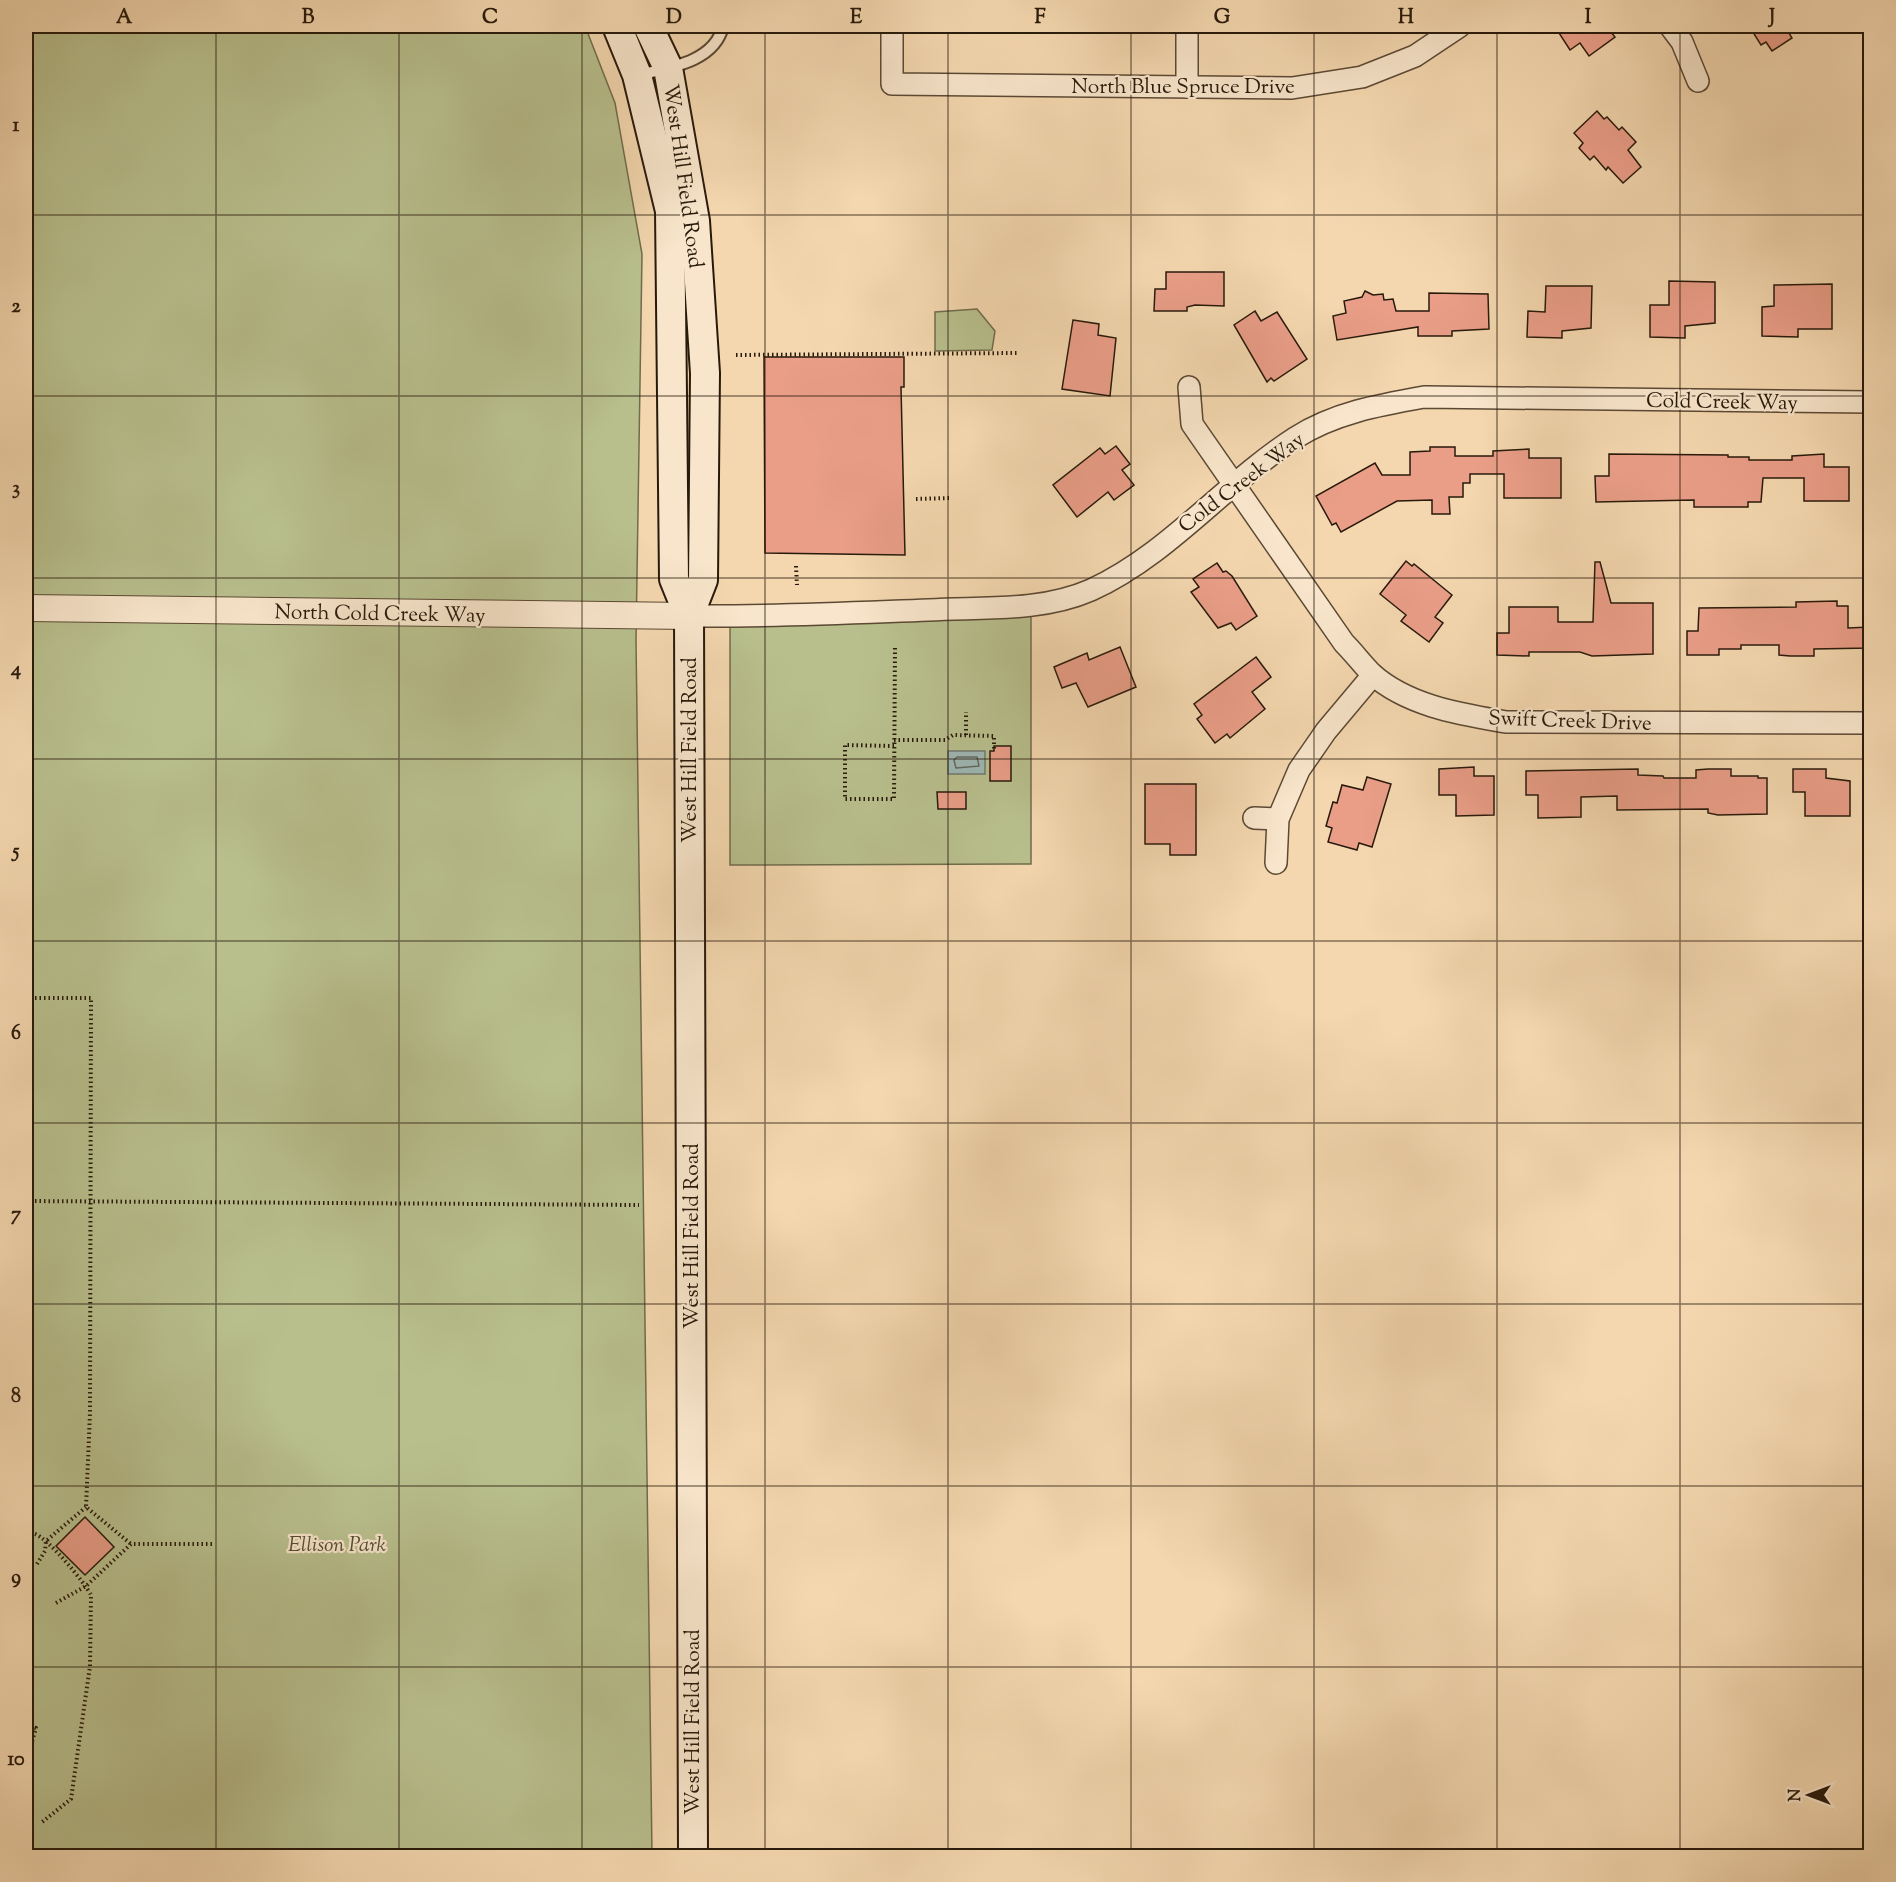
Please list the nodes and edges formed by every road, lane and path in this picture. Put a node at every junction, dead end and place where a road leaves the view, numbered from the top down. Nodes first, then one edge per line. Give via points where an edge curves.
1 (617, 26) edge
2 (648, 26) edge
3 (723, 26) edge
4 (892, 26) edge
5 (1187, 26) edge
6 (1460, 26) edge
7 (1670, 26) edge
8 (668, 68) junction
9 (637, 75) junction
10 (1698, 81) dead end
11 (1187, 87) junction
12 (1017, 353) dead end
13 (736, 355) dead end
14 (1189, 387) dead end
15 (1870, 402) edge
16 (1234, 484) junction
17 (950, 498) dead end
18 (916, 499) dead end
19 (796, 566) dead end
20 (797, 585) dead end
21 (26, 609) edge
22 (688, 616) junction
23 (734, 617) joint
24 (894, 646) dead end
25 (1373, 675) junction
26 (966, 712) dead end
27 (1870, 723) edge
28 (966, 735) junction
29 (894, 740) junction
30 (894, 746) junction
31 (994, 749) dead end
32 (1254, 818) dead end
33 (1278, 819) junction
34 (1276, 863) dead end
35 (26, 998) edge
36 (26, 1201) edge
37 (92, 1201) junction
38 (639, 1204) dead end
39 (86, 1507) junction
40 (26, 1534) edge
41 (46, 1541) junction
42 (130, 1544) junction
43 (213, 1545) dead end
44 (37, 1564) dead end
45 (86, 1586) junction
46 (56, 1603) dead end
47 (26, 1725) edge
48 (26, 1762) edge
49 (41, 1823) dead end
50 (693, 1857) edge

1 - 9 main road, West Hill Field Road
2 - 8 main road, West Hill Field Road
3 - 8 lane via 710,49
4 - 11 street, North Blue Spruce Drive via 892,84
5 - 11 street
6 - 11 street, North Blue Spruce Drive via 1415,56 1362,77 1292,88
7 - 10 street via 1682,42
8 - 9 lane
8 - 22 main road, West Hill Field Road via 695,221 705,373 703,580
9 - 22 main road, West Hill Field Road via 670,211 674,579
12 - 13 path
14 - 16 street, Swift Creek Drive via 1192,424
15 - 16 street, Cold Creek Way via 1424,398 1368,407 1333,420 1296,437
16 - 23 street, Cold Creek Way via 1125,571 1090,590 1049,603
16 - 25 street, Swift Creek Drive via 1344,642
17 - 18 path
19 - 20 path
21 - 22 street, North Cold Creek Way
22 - 23 street, North Cold Creek Way
22 - 50 main road, West Hill Field Road
24 - 29 path
25 - 27 street, Swift Creek Drive via 1415,700 1457,714 1506,722
25 - 33 street via 1299,770
26 - 28 path
28 - 29 path via 953,735 945,740
28 - 31 path via 994,736
29 - 30 path
30 - 30 path via 894,799 845,799 845,745
32 - 33 street
33 - 34 street
35 - 37 path via 91,998
36 - 37 path
37 - 38 path
37 - 39 path
39 - 41 path
39 - 42 path
40 - 41 path via 37,1534
41 - 44 path
41 - 45 path
42 - 43 path
42 - 45 path
45 - 46 path
45 - 49 path via 91,1596 90,1666 71,1799
47 - 48 path via 36,1728

